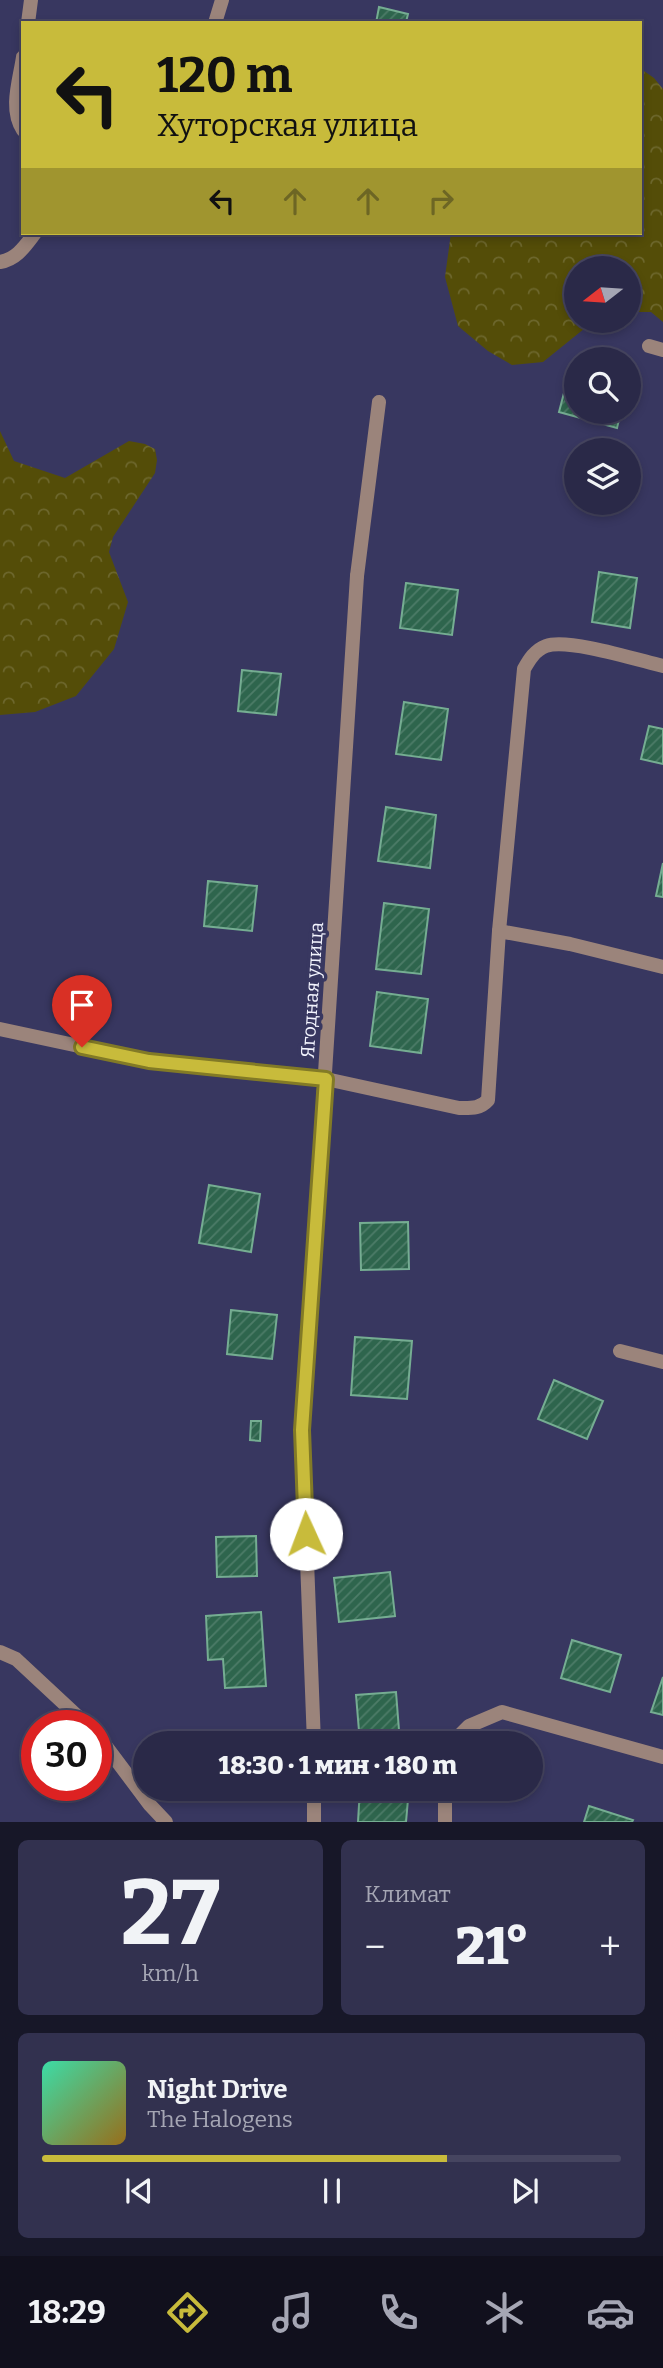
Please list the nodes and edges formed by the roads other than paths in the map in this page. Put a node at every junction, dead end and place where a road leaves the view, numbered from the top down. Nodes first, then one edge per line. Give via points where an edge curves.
1 (31, 0) edge
2 (222, 0) edge
3 (28, 21) edge
4 (216, 21) edge
5 (21, 68) edge
6 (21, 126) edge
7 (33, 235) edge
8 (0, 262) edge
9 (379, 402) dead end
10 (663, 666) edge
11 (499, 931) junction
12 (663, 968) edge
13 (0, 1029) edge
14 (326, 1079) junction
15 (620, 1351) dead end
16 (663, 1362) edge
17 (1, 1651) edge
18 (71, 1710) edge
19 (314, 1731) edge
20 (464, 1731) edge
21 (112, 1754) edge
22 (663, 1757) edge
23 (314, 1801) edge
24 (445, 1801) edge
25 (166, 1822) edge
26 (314, 1822) edge
27 (445, 1822) edge

1 - 3 street
2 - 4 street
5 - 6 street via 16,96
7 - 8 street via 22,250
9 - 14 street, Ягодная улица via 357,576
10 - 11 street via 579,645 546,645 533,654 524,669
11 - 12 street
11 - 14 street via 488,1100 483,1105 460,1108
13 - 14 street via 149,1061
14 - 19 street, Ягодная улица via 302,1430
15 - 16 street
17 - 18 street
20 - 22 street via 502,1712
21 - 25 street
23 - 26 street
24 - 27 street

